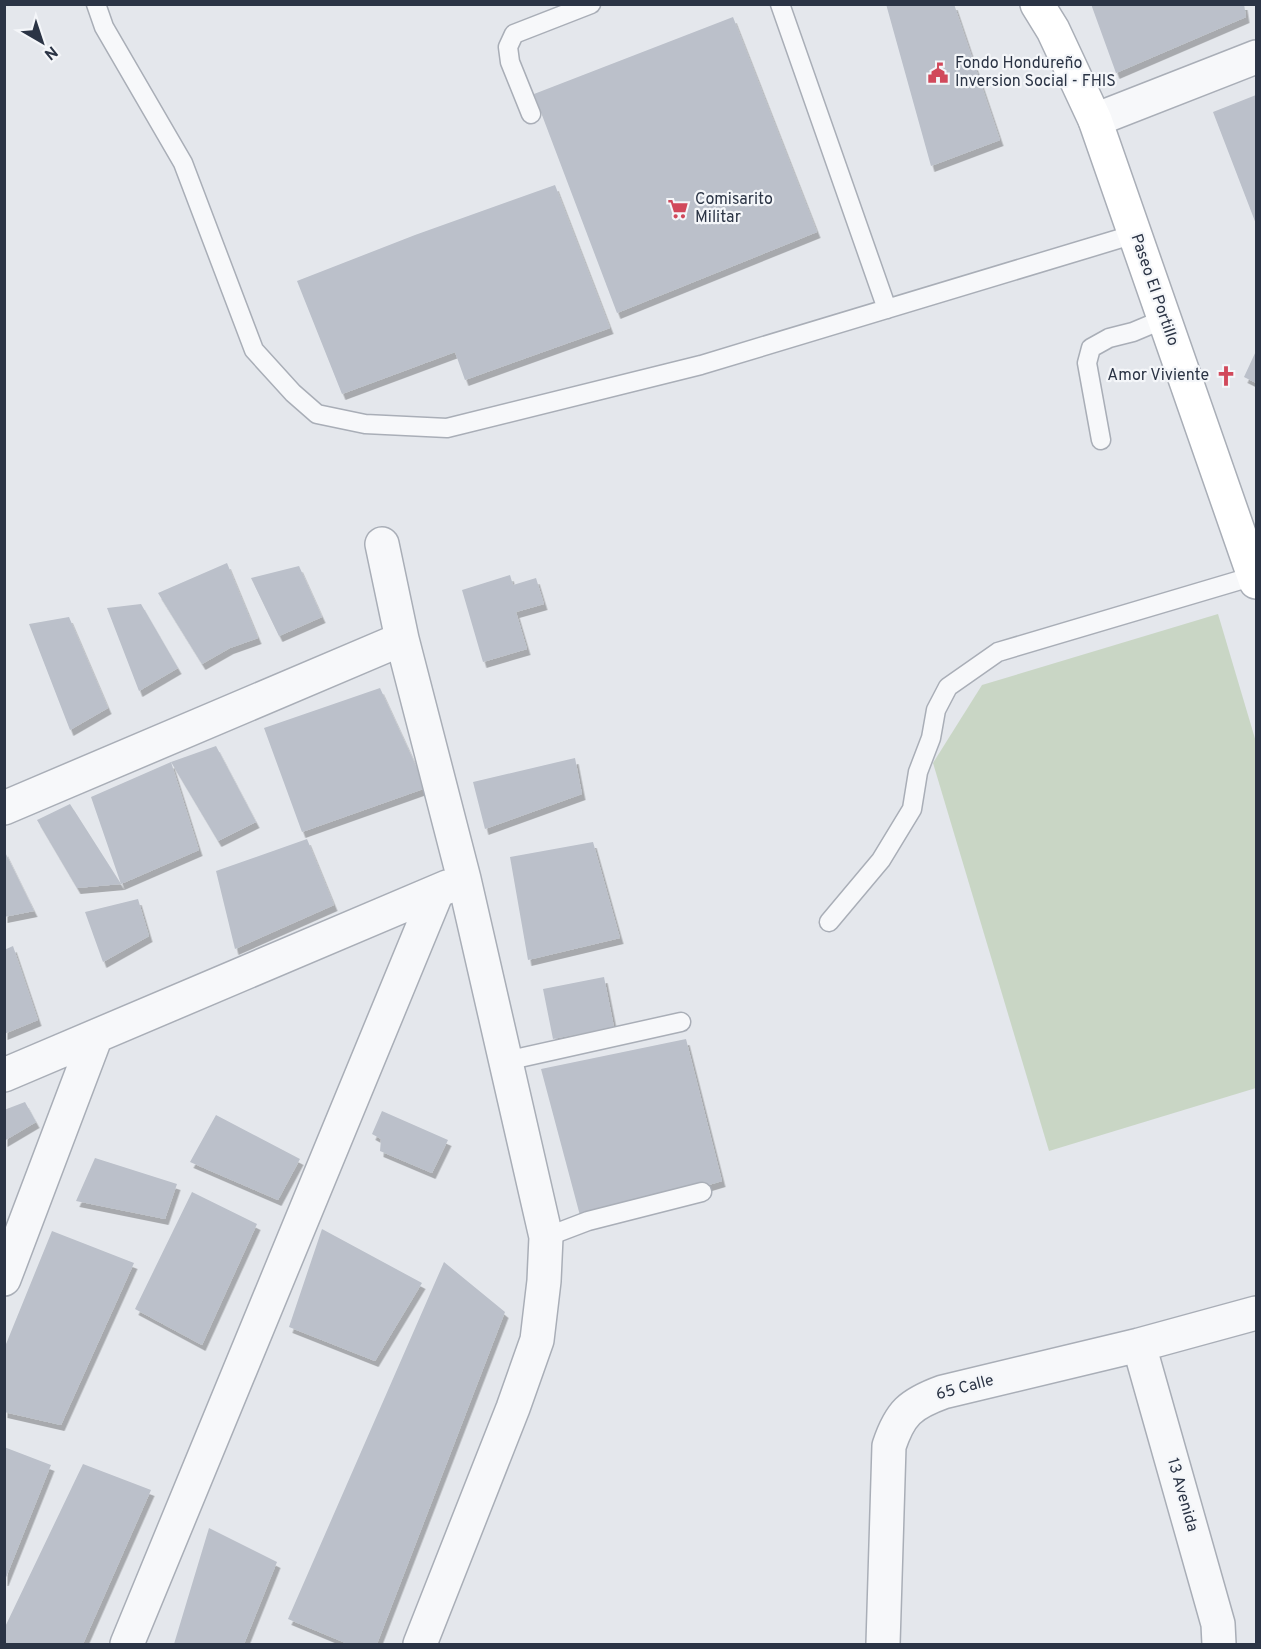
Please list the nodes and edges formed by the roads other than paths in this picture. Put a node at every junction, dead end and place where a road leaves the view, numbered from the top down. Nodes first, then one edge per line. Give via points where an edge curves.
1 (96, 4) edge
2 (591, 4) edge
3 (780, 4) edge
4 (1037, 4) edge
5 (1257, 57) edge
6 (531, 114) dead end
7 (1095, 120) junction
8 (1134, 234) junction
9 (887, 309) junction
10 (1164, 319) junction
11 (1101, 440) dead end
12 (382, 544) dead end
13 (1255, 579) edge
14 (402, 639) junction
15 (4, 808) edge
16 (450, 886) junction
17 (829, 922) dead end
18 (681, 1022) dead end
19 (96, 1036) junction
20 (506, 1061) junction
21 (4, 1075) edge
22 (702, 1192) dead end
23 (546, 1237) junction
24 (4, 1279) edge
25 (1257, 1313) edge
26 (1139, 1345) junction
27 (424, 1643) edge
28 (127, 1644) edge
29 (883, 1644) edge
30 (1219, 1644) edge

1 - 9 lane via 104,27 183,163 254,350 316,414 365,424 447,429 701,365
2 - 6 lane via 514,34 508,47 510,62
3 - 9 lane
4 - 7 main road, Paseo El Portillo
5 - 7 street
7 - 8 main road, Paseo El Portillo
8 - 9 lane
8 - 10 main road, Paseo El Portillo
10 - 11 lane via 1108,338 1091,348 1087,363
10 - 13 main road, Paseo El Portillo
12 - 14 street
13 - 17 lane via 998,652 948,687 936,710 912,809 881,860
14 - 15 street
14 - 16 street
16 - 19 street
16 - 20 street
16 - 28 street
18 - 20 lane
19 - 21 street
19 - 24 street
20 - 23 street
22 - 23 lane via 588,1221
23 - 27 street via 537,1340
25 - 26 street, 65 Calle
26 - 29 street, 65 Calle via 943,1392 921,1400 907,1412 896,1426 889,1446
26 - 30 street, 13 Avenida via 1218,1624

